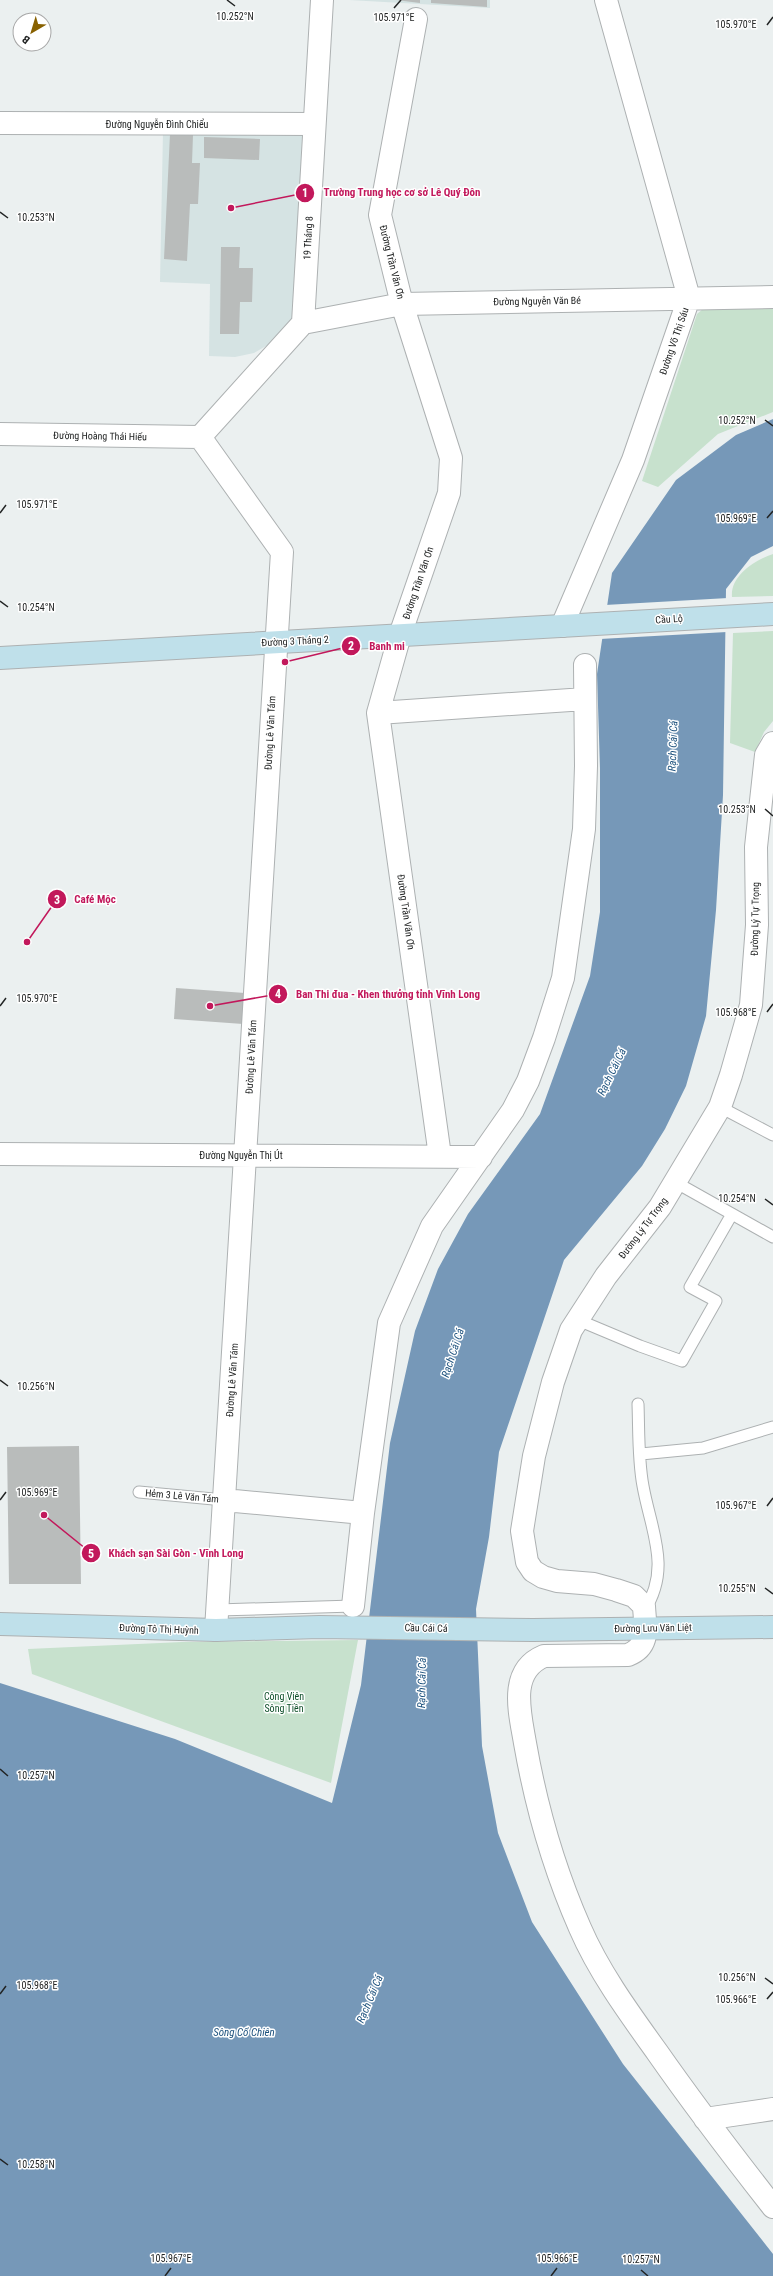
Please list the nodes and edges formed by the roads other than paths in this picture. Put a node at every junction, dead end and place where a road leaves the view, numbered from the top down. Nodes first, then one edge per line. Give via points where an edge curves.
1 (322, 0) edge
2 (606, 0) edge
3 (416, 19) dead end
4 (0, 123) edge
5 (314, 124) junction
6 (773, 297) edge
7 (689, 298) junction
8 (402, 304) junction
9 (303, 323) junction
10 (0, 434) edge
11 (200, 437) junction
12 (773, 614) edge
13 (591, 624) joint
14 (562, 626) junction
15 (400, 635) junction
16 (276, 642) junction
17 (0, 658) edge
18 (585, 665) dead end
19 (585, 699) junction
20 (378, 713) junction
21 (773, 743) edge
22 (720, 1107) junction
23 (773, 1135) edge
24 (0, 1154) edge
25 (245, 1154) junction
26 (440, 1156) junction
27 (481, 1157) junction
28 (675, 1182) junction
29 (732, 1214) junction
30 (773, 1237) edge
31 (578, 1320) junction
32 (638, 1404) dead end
33 (773, 1427) edge
34 (641, 1454) junction
35 (139, 1492) dead end
36 (224, 1500) junction
37 (363, 1513) junction
38 (353, 1606) joint
39 (644, 1619) junction
40 (217, 1620) junction
41 (0, 1624) edge
42 (319, 1627) joint
43 (773, 1627) edge
44 (533, 1630) joint
45 (773, 2109) edge
46 (704, 2119) junction
47 (773, 2207) edge

1 - 5 street, 19 Tháng 8
2 - 7 street, Đường Võ Thị Sáu
3 - 8 street, Đường Trần Văn Ơn via 380,215
4 - 5 street, Đường Nguyễn Đình Chiểu
5 - 9 street, 19 Tháng 8
6 - 7 street, Đường Nguyễn Văn Bé
7 - 8 street, Đường Nguyễn Văn Bé
7 - 14 street, Đường Võ Thị Sáu via 633,460
8 - 9 street, Đường Nguyễn Văn Bé
8 - 15 street, Đường Trần Văn Ơn via 451,458 449,493
9 - 11 street
10 - 11 street, Đường Hoàng Thái Hiếu
11 - 16 street, Đường Lê Văn Tám via 282,552
12 - 13 main road, Cầu Lộ
13 - 14 main road, Đường 3 Tháng 2
14 - 15 main road, Đường 3 Tháng 2
15 - 16 main road, Đường 3 Tháng 2
15 - 20 street, Đường Trần Văn Ơn
16 - 17 main road, Đường 3 Tháng 2
16 - 25 street, Đường Lê Văn Tám
18 - 19 street
19 - 20 street
19 - 27 street via 584,828 563,978 528,1081 513,1110
20 - 26 street, Đường Trần Văn Ơn
21 - 22 street, Đường Lý Tự Trọng via 766,755 756,847 757,925 751,1005
22 - 23 lane
22 - 28 street, Đường Lý Tự Trọng
24 - 25 street, Đường Nguyễn Thị Út
25 - 26 street, Đường Nguyễn Thị Út
25 - 36 street, Đường Lê Văn Tám
26 - 27 street, Đường Nguyễn Thị Út
27 - 37 street via 432,1226 389,1323
28 - 29 lane
28 - 31 street, Đường Lý Tự Trọng via 660,1207 606,1276
29 - 30 lane
29 - 31 lane via 690,1287 716,1301 682,1361
31 - 39 street, Đường Lý Tự Trọng via 571,1330 553,1382 534,1456 522,1531 527,1562 543,1577 557,1581 594,1584 634,1596 644,1606
32 - 34 lane
33 - 34 lane via 703,1448
34 - 39 lane via 643,1485 658,1551 659,1574 654,1596
35 - 36 lane, Hẻm 3 Lê Văn Tám
36 - 37 street
36 - 40 street, Đường Lê Văn Tám
37 - 38 street
38 - 40 lane
39 - 43 main road, Đường Lưu Văn Liệt
39 - 44 main road, Đường Lưu Văn Liệt
39 - 46 street via 644,1644 639,1651 628,1655 544,1656 534,1660 522,1676 518,1701 532,1782 555,1863 580,1929 618,1998
40 - 41 main road, Đường Tô Thị Huỳnh
40 - 42 main road, Đường Tô Thị Huỳnh
42 - 44 main road, Cầu Cái Cá
45 - 46 street
46 - 47 street

